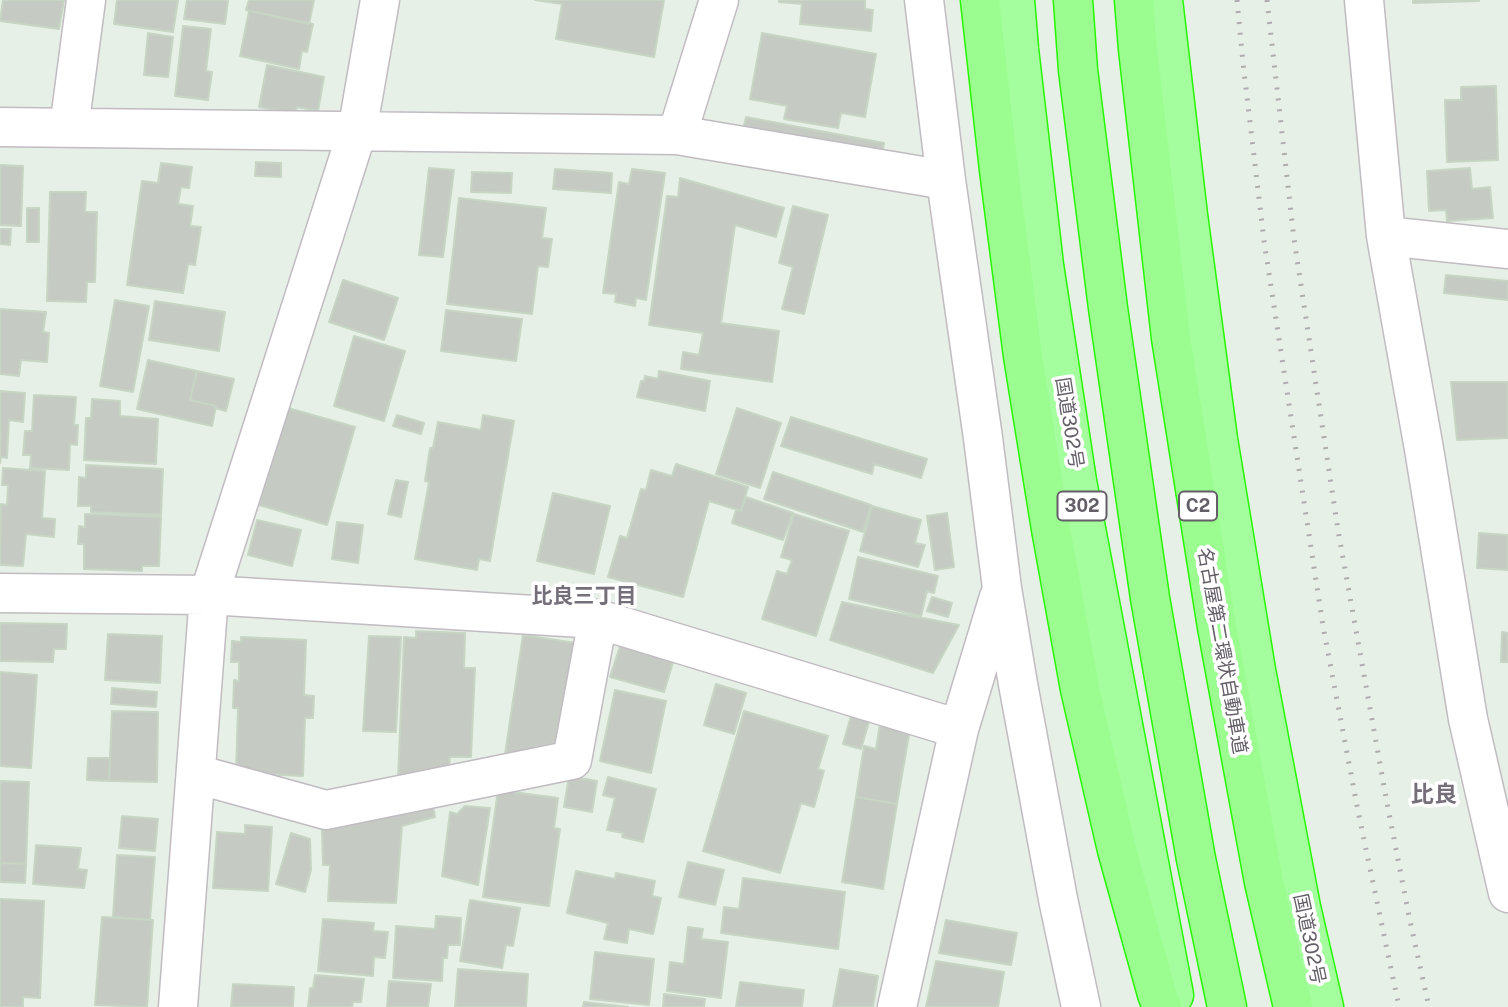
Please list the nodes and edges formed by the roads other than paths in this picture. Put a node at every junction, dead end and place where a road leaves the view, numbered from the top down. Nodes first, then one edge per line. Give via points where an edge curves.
1 (86, 0) edge
2 (380, 0) edge
3 (719, 0) edge
4 (923, 0) edge
5 (980, 0) edge
6 (1015, 0) edge
7 (1073, 0) edge
8 (1134, 0) edge
9 (1163, 0) edge
10 (1364, 0) edge
11 (0, 127) edge
12 (69, 128) junction
13 (357, 132) junction
14 (677, 135) junction
15 (946, 180) junction
16 (1386, 236) junction
17 (1508, 249) edge
18 (1002, 588) junction
19 (0, 593) edge
20 (209, 595) junction
21 (598, 619) junction
22 (959, 729) junction
23 (196, 774) junction
24 (1508, 893) edge
25 (178, 1007) edge
26 (897, 1007) edge
27 (1081, 1007) edge
28 (1162, 1007) edge
29 (1176, 1007) edge
30 (1227, 1007) edge
31 (1293, 1007) edge
32 (1324, 1007) edge

1 - 12 street
2 - 13 street
3 - 14 street
4 - 15 street
5 - 28 highway via 1023,356 1051,529 1080,689 1114,836
6 - 29 highway, 国道302号 / 302 via 1044,265 1077,481
7 - 30 highway via 1108,308 1150,598
8 - 31 highway, 名古屋第二環状自動車道 / C2 via 1171,338 1216,627 1264,882
9 - 32 highway, 国道302号 via 1218,439 1258,683
10 - 16 street
11 - 12 street
12 - 13 street
13 - 14 street
13 - 20 street
14 - 15 street
15 - 18 street
16 - 17 street
16 - 24 street via 1468,719
18 - 22 street
18 - 27 street
19 - 20 street
20 - 21 street
20 - 23 street
21 - 22 street
21 - 23 street via 572,760 326,810
22 - 26 street
23 - 25 street

